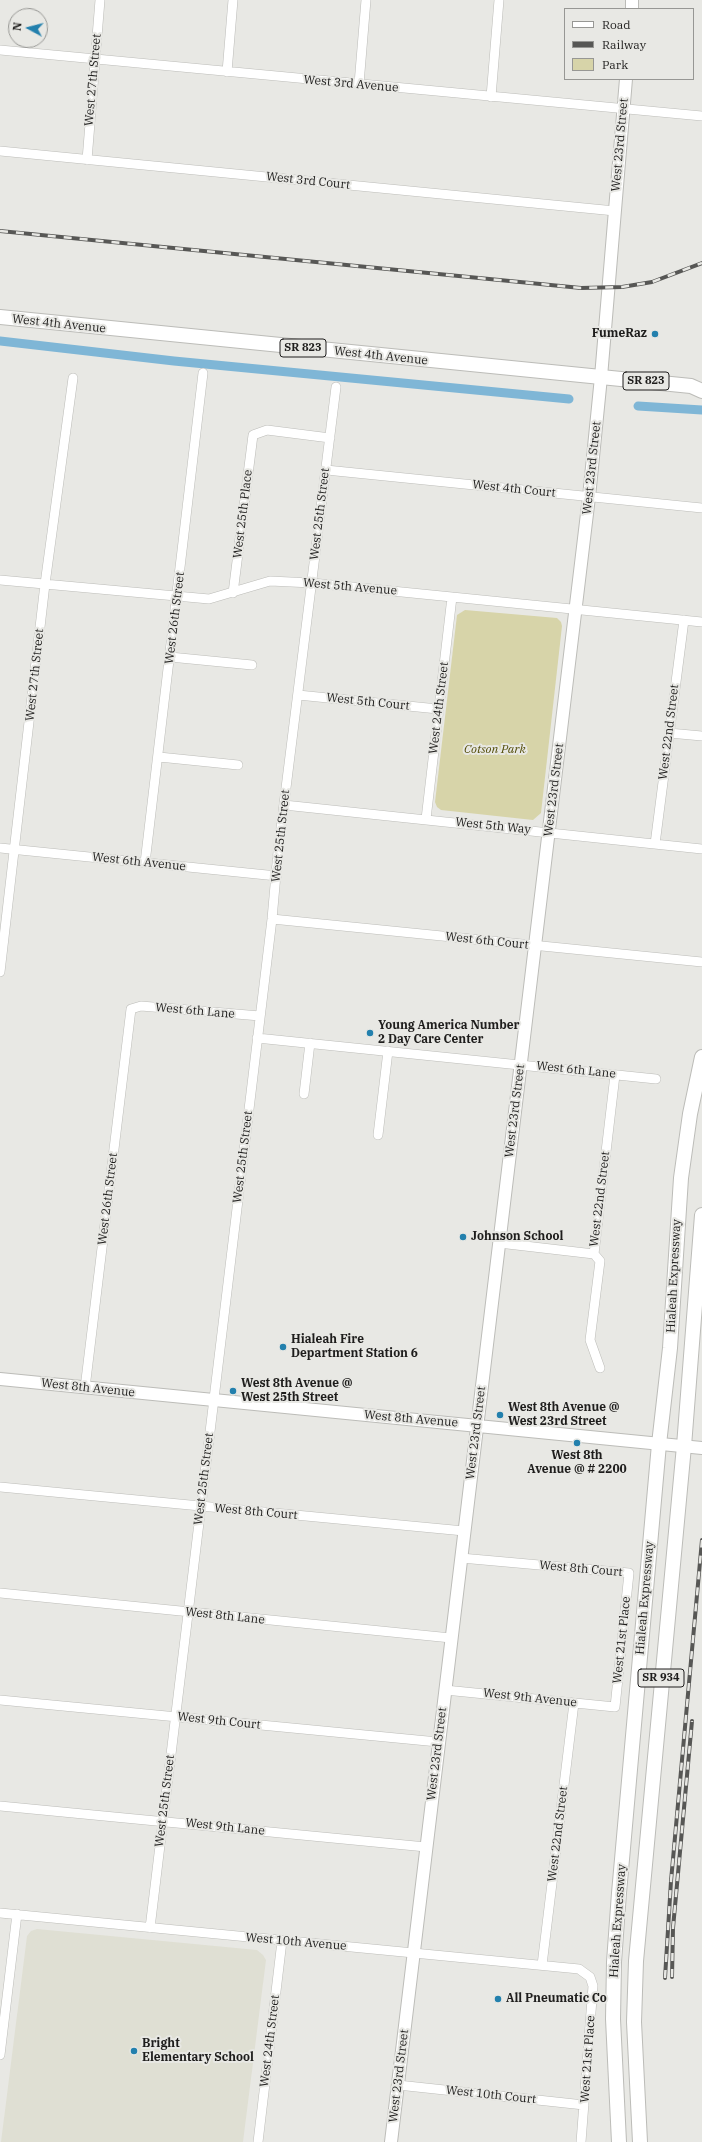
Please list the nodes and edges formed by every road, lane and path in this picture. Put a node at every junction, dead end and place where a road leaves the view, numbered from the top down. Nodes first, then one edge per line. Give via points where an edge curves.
1 (100, 0) edge
2 (233, 0) edge
3 (366, 0) edge
4 (499, 0) edge
5 (0, 50) edge
6 (95, 59) junction
7 (228, 72) junction
8 (626, 80) edge
9 (359, 84) junction
10 (491, 97) junction
11 (624, 108) junction
12 (702, 116) edge
13 (0, 151) edge
14 (87, 160) junction
15 (615, 211) junction
16 (0, 317) edge
17 (203, 373) dead end
18 (601, 377) junction
19 (73, 378) dead end
20 (698, 386) edge
21 (336, 387) dead end
22 (330, 438) junction
23 (326, 470) junction
24 (589, 497) junction
25 (702, 508) edge
26 (0, 580) edge
27 (312, 583) junction
28 (45, 584) junction
29 (233, 593) junction
30 (177, 597) junction
31 (452, 597) junction
32 (575, 609) junction
33 (684, 620) junction
34 (702, 622) edge
35 (170, 657) junction
36 (252, 665) dead end
37 (298, 695) junction
38 (438, 709) junction
39 (669, 733) junction
40 (702, 736) edge
41 (159, 757) junction
42 (238, 765) dead end
43 (284, 805) junction
44 (426, 819) junction
45 (550, 832) junction
46 (655, 844) junction
47 (0, 848) edge
48 (702, 849) edge
49 (16, 850) junction
50 (145, 863) junction
51 (277, 876) junction
52 (272, 920) junction
53 (536, 946) junction
54 (702, 962) edge
55 (0, 972) edge
56 (131, 1009) joint
57 (260, 1016) junction
58 (257, 1038) junction
59 (310, 1043) junction
60 (388, 1051) junction
61 (702, 1057) edge
62 (521, 1064) junction
63 (615, 1075) junction
64 (656, 1079) dead end
65 (304, 1094) dead end
66 (378, 1135) dead end
67 (702, 1215) edge
68 (498, 1243) junction
69 (594, 1254) junction
70 (600, 1368) dead end
71 (0, 1380) edge
72 (84, 1388) junction
73 (214, 1400) junction
74 (477, 1425) junction
75 (659, 1444) junction
76 (684, 1446) junction
77 (702, 1448) edge
78 (0, 1487) edge
79 (200, 1506) junction
80 (464, 1531) junction
81 (460, 1558) junction
82 (629, 1573) joint
83 (0, 1593) edge
84 (188, 1612) junction
85 (451, 1638) junction
86 (445, 1690) junction
87 (0, 1700) edge
88 (574, 1702) junction
89 (615, 1707) joint
90 (175, 1717) junction
91 (438, 1742) junction
92 (0, 1806) edge
93 (162, 1821) junction
94 (426, 1847) junction
95 (0, 1913) edge
96 (17, 1914) junction
97 (150, 1928) junction
98 (282, 1940) junction
99 (415, 1953) junction
100 (542, 1965) junction
101 (590, 1977) joint
102 (2, 2025) edge
103 (0, 2055) edge
104 (398, 2084) junction
105 (584, 2105) junction
106 (258, 2142) edge
107 (391, 2142) edge
108 (581, 2142) edge
109 (619, 2142) edge
110 (640, 2142) edge

1 - 6 street, West 27th Street
2 - 7 street
3 - 9 street
4 - 10 street
5 - 6 street, West 3rd Avenue
6 - 7 street, West 3rd Avenue
6 - 14 street, West 27th Street
7 - 9 street, West 3rd Avenue
8 - 11 street, West 23rd Street
9 - 10 street, West 3rd Avenue
10 - 11 street, West 3rd Avenue
11 - 12 street, West 3rd Avenue
11 - 15 street, West 23rd Street
13 - 14 street, West 3rd Court
14 - 15 street, West 3rd Court
15 - 18 street, West 23rd Street
16 - 18 main road, West 4th Avenue / SR 823
17 - 30 street, West 26th Street
18 - 20 main road, West 4th Avenue / SR 823
18 - 24 street, West 23rd Street
19 - 28 street, West 27th Street
21 - 22 street, West 25th Street
22 - 23 street, West 25th Street
22 - 29 street, West 25th Place via 267,430 253,436
23 - 24 street, West 4th Court
23 - 27 street, West 25th Street
24 - 25 street, West 4th Court
24 - 32 street, West 23rd Street
26 - 28 street, West 5th Avenue
27 - 29 street, West 5th Avenue via 270,581
27 - 31 street, West 5th Avenue
27 - 37 street, West 25th Street
28 - 30 street, West 5th Avenue
28 - 49 street, West 27th Street
29 - 30 street, West 5th Avenue via 209,599
30 - 35 street, West 26th Street
31 - 32 street, West 5th Avenue
31 - 38 street, West 24th Street
32 - 33 street, West 5th Avenue
32 - 45 street, West 23rd Street
33 - 34 street, West 5th Avenue
33 - 39 street, West 22nd Street
35 - 36 street
35 - 41 street, West 26th Street
37 - 38 street, West 5th Court
37 - 43 street, West 25th Street
38 - 44 street, West 24th Street
39 - 40 street
39 - 46 street, West 22nd Street
41 - 42 street
41 - 50 street, West 26th Street
43 - 44 street, West 5th Way
43 - 51 street, West 25th Street
44 - 45 street, West 5th Way
45 - 46 street, West 5th Way
45 - 53 street, West 23rd Street
46 - 48 street, West 5th Way
47 - 49 street, West 6th Avenue
49 - 50 street, West 6th Avenue
49 - 55 street, West 27th Street
50 - 51 street, West 6th Avenue
51 - 52 street, West 25th Street
52 - 53 street, West 6th Court
52 - 57 street, West 25th Street
53 - 54 street, West 6th Court
53 - 62 street, West 23rd Street
56 - 57 street, West 6th Lane via 142,1006
56 - 72 street, West 26th Street
57 - 58 street, West 25th Street
58 - 59 street, West 6th Lane
58 - 73 street, West 25th Street
59 - 60 street, West 6th Lane
59 - 65 street
60 - 62 street, West 6th Lane
60 - 66 street
61 - 75 main road, Hialeah Expressway / SR 934 via 681,1178 670,1348
62 - 63 street, West 6th Lane
62 - 68 street, West 23rd Street
63 - 64 street, West 6th Lane
63 - 69 street, West 22nd Street
67 - 76 main road, Hialeah Expressway / SR 934
68 - 69 street
68 - 74 street, West 23rd Street
69 - 70 street, West 22nd Street via 600,1261 590,1340
71 - 72 street, West 8th Avenue
72 - 73 street, West 8th Avenue
73 - 74 street, West 8th Avenue
73 - 79 street, West 25th Street
74 - 75 street, West 8th Avenue
74 - 80 street, West 23rd Street
75 - 76 street, West 8th Avenue
75 - 109 main road, Hialeah Expressway / SR 934 via 614,1962 614,2066
76 - 77 street, West 8th Avenue
76 - 110 main road, Hialeah Expressway / SR 934 via 636,1961 634,2022
78 - 79 street, West 8th Court
79 - 80 street, West 8th Court
79 - 84 street, West 25th Street
80 - 81 street, West 23rd Street
81 - 82 street, West 8th Court
81 - 85 street, West 23rd Street
82 - 89 street, West 21st Place
83 - 84 street, West 8th Lane
84 - 85 street, West 8th Lane
84 - 90 street, West 25th Street
85 - 86 street, West 23rd Street
86 - 88 street, West 9th Avenue
86 - 91 street, West 23rd Street
87 - 90 street, West 9th Court
88 - 89 street, West 9th Avenue
88 - 100 street, West 22nd Street
90 - 91 street, West 9th Court
90 - 93 street, West 25th Street
91 - 94 street, West 23rd Street
92 - 93 street, West 9th Lane
93 - 94 street, West 9th Lane
93 - 97 street, West 25th Street
94 - 99 street, West 23rd Street
95 - 96 street, West 10th Avenue
96 - 97 street, West 10th Avenue
96 - 102 street
97 - 98 street, West 10th Avenue
98 - 99 street, West 10th Avenue
98 - 106 street, West 24th Street
99 - 100 street, West 10th Avenue
99 - 104 street, West 23rd Street
100 - 101 street, West 10th Avenue via 579,1969
101 - 105 street, West 21st Place via 593,1986
102 - 103 street
104 - 105 street, West 10th Court
104 - 107 street, West 23rd Street
105 - 108 street, West 21st Place

